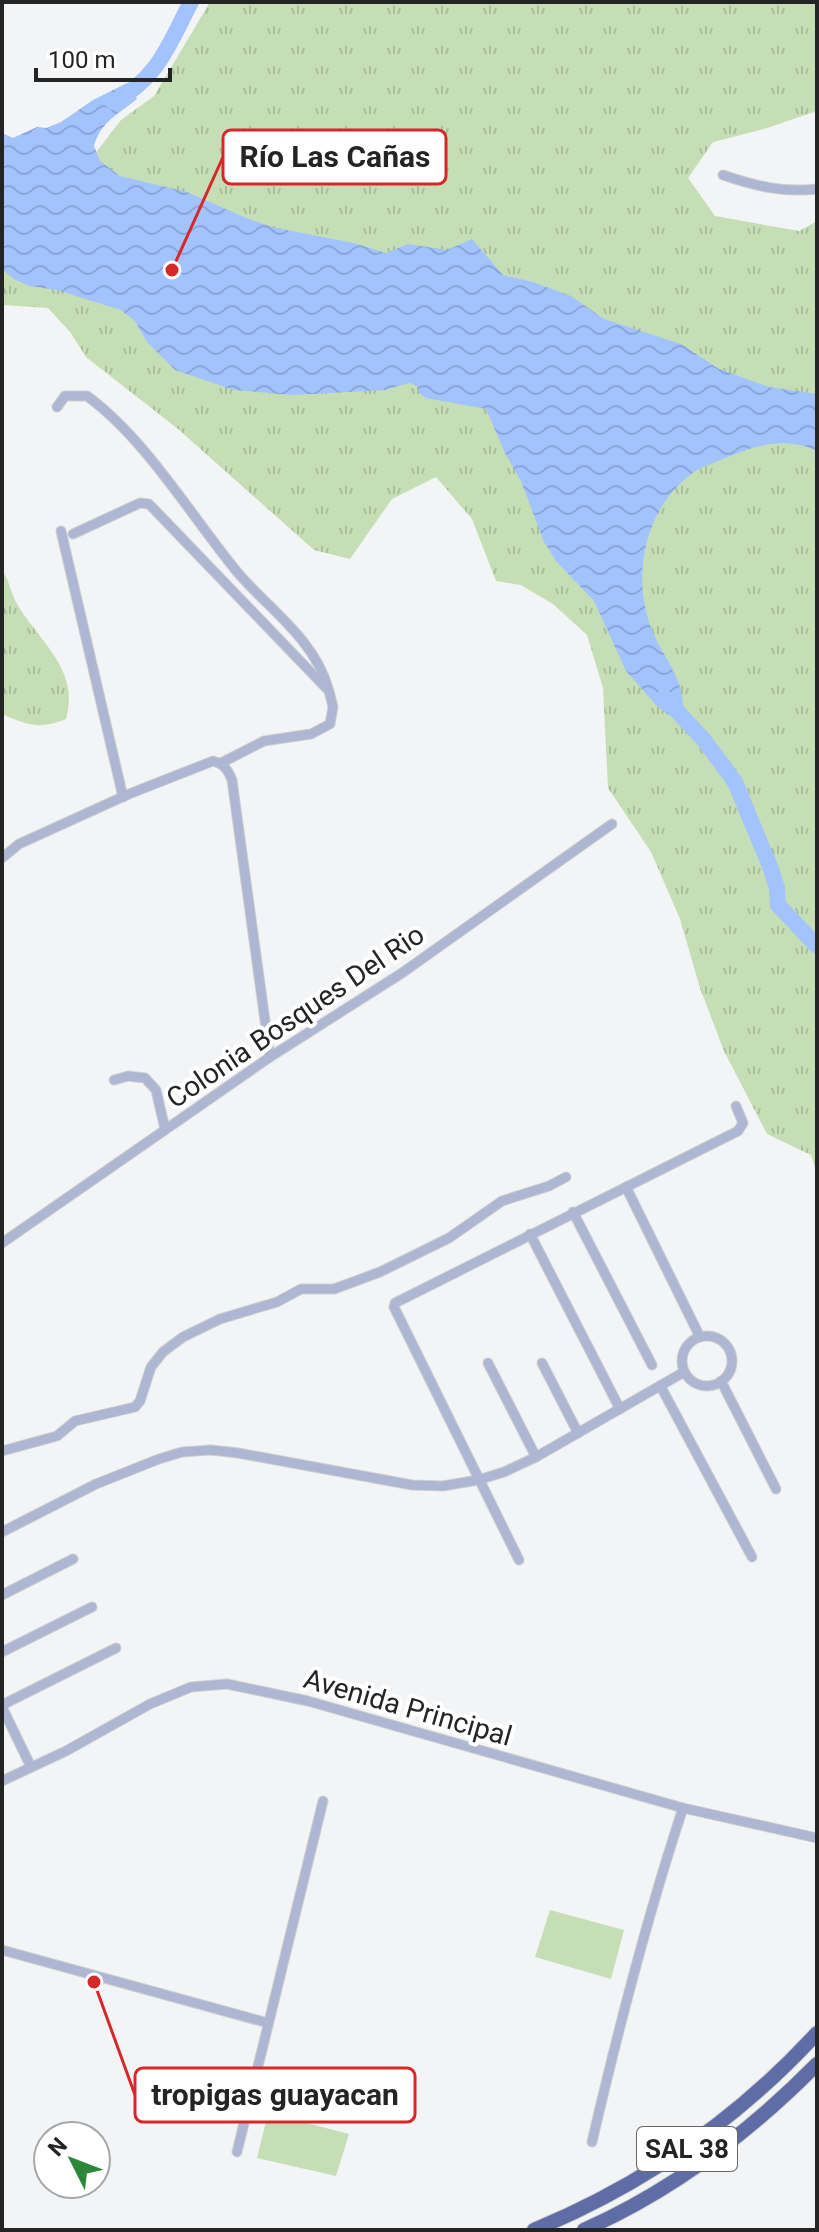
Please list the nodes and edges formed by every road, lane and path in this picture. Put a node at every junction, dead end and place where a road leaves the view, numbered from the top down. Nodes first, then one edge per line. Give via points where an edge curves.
1 (723, 175) dead end
2 (817, 189) edge
3 (57, 407) dead end
4 (61, 531) dead end
5 (73, 534) dead end
6 (329, 691) junction
7 (221, 763) junction
8 (123, 797) junction
9 (612, 824) dead end
10 (2, 858) edge
11 (270, 1057) junction
12 (114, 1080) dead end
13 (736, 1106) dead end
14 (165, 1129) junction
15 (566, 1177) dead end
16 (626, 1187) junction
17 (573, 1212) junction
18 (530, 1234) junction
19 (2, 1243) edge
20 (700, 1337) junction
21 (488, 1363) dead end
22 (542, 1363) dead end
23 (652, 1365) dead end
24 (684, 1372) junction
25 (721, 1381) junction
26 (661, 1387) junction
27 (620, 1409) junction
28 (578, 1433) junction
29 (2, 1451) edge
30 (536, 1457) junction
31 (478, 1480) junction
32 (776, 1489) dead end
33 (2, 1532) edge
34 (752, 1557) dead end
35 (73, 1559) dead end
36 (519, 1560) dead end
37 (2, 1595) edge
38 (92, 1607) dead end
39 (116, 1648) dead end
40 (2, 1652) edge
41 (2, 1706) edge
42 (31, 1767) junction
43 (2, 1781) edge
44 (323, 1801) dead end
45 (683, 1808) junction
46 (817, 1838) edge
47 (2, 1950) edge
48 (268, 2023) junction
49 (817, 2033) edge
50 (817, 2064) edge
51 (592, 2142) dead end
52 (237, 2152) dead end
53 (534, 2230) edge
54 (584, 2230) edge

1 - 2 street via 760,188
3 - 6 street via 65,396 87,396 119,424 241,575 302,641
4 - 8 street
5 - 6 street via 140,503 149,504
6 - 7 street via 330,724 311,734 264,741
7 - 8 street via 213,761
7 - 11 street via 232,780
8 - 10 street via 19,844
9 - 11 street, Colonia Bosques Del Rio via 402,973
11 - 14 street, Colonia Bosques Del Rio
12 - 14 street via 145,1078 156,1090
13 - 16 street via 743,1123 738,1131
14 - 19 street, Colonia Bosques Del Rio
15 - 29 street via 502,1201 449,1238 380,1272 334,1289 301,1289 220,1319 163,1352 135,1407 75,1421 57,1436
16 - 17 street
16 - 20 street
17 - 18 street
17 - 23 street
18 - 27 street
18 - 31 street via 394,1307
20 - 24 street via 684,1351
20 - 25 street via 717,1338 730,1350 731,1367
21 - 30 street
22 - 28 street
24 - 25 street via 696,1384
24 - 26 street
25 - 32 street
26 - 27 street
26 - 34 street
27 - 28 street
28 - 30 street
30 - 31 street
31 - 33 street via 412,1485 238,1453 182,1452 96,1484
31 - 36 street
35 - 37 street
38 - 40 street
39 - 41 street
41 - 42 street
42 - 43 street, Avenida Principal
42 - 45 street, Avenida Principal via 150,1704 191,1687 227,1684 308,1701
44 - 48 street
45 - 46 street, Avenida Principal
45 - 51 street
47 - 48 street
48 - 52 street
49 - 53 highway, SAL 38 via 748,2102 681,2153
50 - 54 highway, SAL 38 via 707,2159

